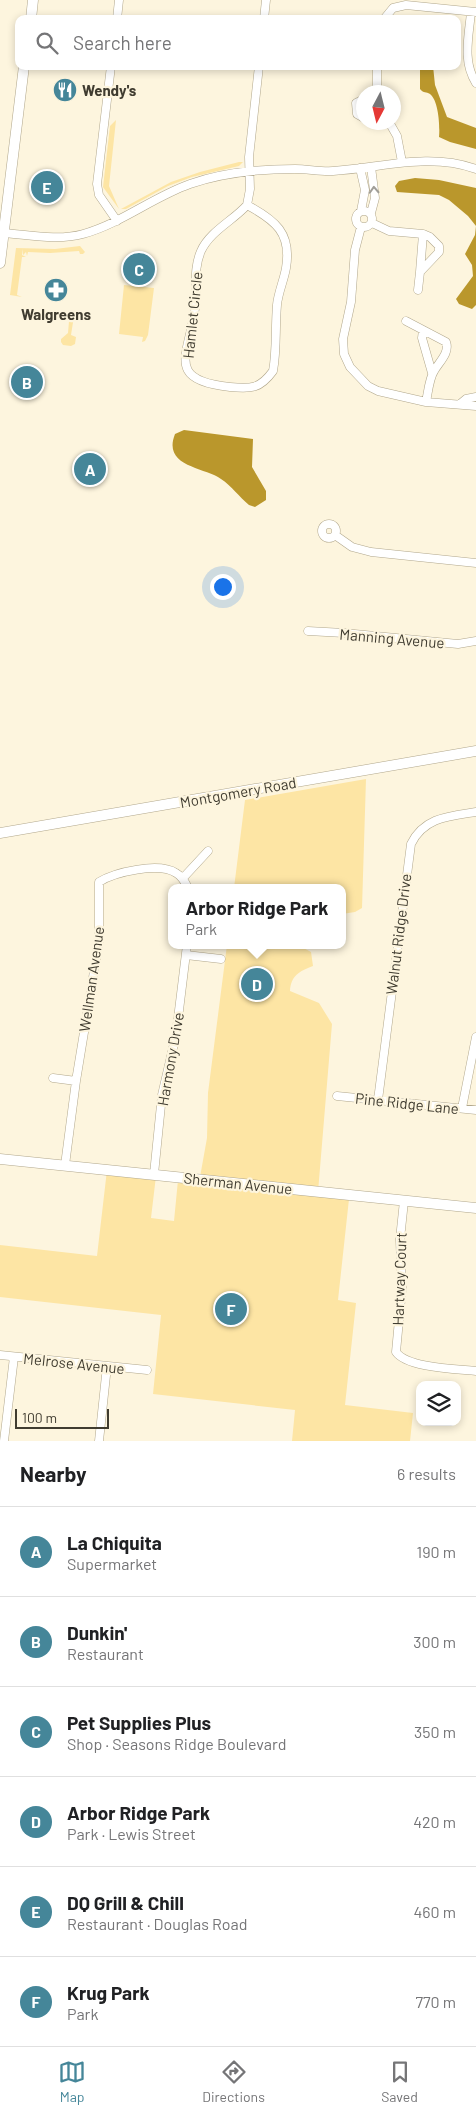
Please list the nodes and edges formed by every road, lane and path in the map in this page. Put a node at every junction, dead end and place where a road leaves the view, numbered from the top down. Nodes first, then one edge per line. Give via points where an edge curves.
1 (33, 0) edge
2 (119, 0) edge
3 (266, 0) edge
4 (473, 12) edge
5 (31, 15) edge
6 (117, 15) edge
7 (264, 15) edge
8 (387, 15) edge
9 (24, 70) edge
10 (111, 70) edge
11 (259, 70) edge
12 (377, 70) edge
13 (476, 83) edge
14 (377, 85) edge
15 (394, 130) edge
16 (402, 162) junction
17 (371, 167) junction
18 (360, 168) junction
19 (476, 169) edge
20 (251, 171) junction
21 (247, 205) junction
22 (361, 211) junction
23 (370, 213) junction
24 (116, 221) junction
25 (372, 223) junction
26 (362, 226) junction
27 (4, 233) junction
28 (423, 234) junction
29 (0, 263) edge
30 (420, 272) junction
31 (418, 290) dead end
32 (406, 321) dead end
33 (423, 330) junction
34 (432, 373) junction
35 (476, 397) edge
36 (426, 402) junction
37 (460, 404) junction
38 (476, 406) edge
39 (335, 535) dead end
40 (476, 562) edge
41 (308, 631) dead end
42 (476, 641) edge
43 (476, 751) edge
44 (476, 812) edge
45 (0, 833) edge
46 (208, 851) dead end
47 (183, 878) junction
48 (186, 884) edge
49 (187, 949) edge
50 (186, 955) junction
51 (220, 958) dead end
52 (476, 1037) edge
53 (53, 1078) dead end
54 (76, 1081) junction
55 (337, 1096) dead end
56 (378, 1100) junction
57 (462, 1108) junction
58 (476, 1110) edge
59 (0, 1159) edge
60 (65, 1165) junction
61 (154, 1174) junction
62 (404, 1201) junction
63 (476, 1208) edge
64 (0, 1355) edge
65 (14, 1356) junction
66 (107, 1366) junction
67 (147, 1370) dead end
68 (476, 1371) edge
69 (4, 1441) edge
70 (99, 1441) edge

1 - 5 street
2 - 6 street
3 - 7 street
4 - 8 street via 406,5 393,8
4 - 13 street via 468,63
9 - 27 street
10 - 24 street via 97,184 99,195
11 - 20 street via 249,157
12 - 14 street
15 - 16 street
16 - 17 street
16 - 19 street via 432,160
17 - 18 street
23 -> 17 street via 375,198
18 - 20 street
18 - 22 street via 365,190
20 - 21 street
20 - 24 street via 188,184
21 - 21 street, Hamlet Circle via 207,241 198,260 196,307 185,352 192,376 208,384 245,388 259,386 274,371 277,303 286,266 286,241 280,228 268,216
22 - 23 street
22 - 26 street via 356,219
23 - 25 street
24 - 27 street via 82,234 56,238
25 - 26 street
25 - 28 street via 389,231
26 - 36 street via 355,250 344,354 350,367 368,386
27 - 29 street
28 - 30 street
28 - 30 street via 439,246 439,252
30 - 31 street
32 - 33 street
33 - 34 street via 422,338
33 - 34 street via 448,346
34 - 36 street
35 - 37 street
36 - 37 street
37 - 38 street
39 - 40 street via 352,547 371,552
41 - 42 street, Manning Avenue via 458,644
43 - 45 street, Montgomery Road
44 - 56 street, Walnut Ridge Drive via 432,821 419,831 411,844
46 - 47 street
47 - 48 street
47 - 54 street, Wellman Avenue via 176,872 151,868 107,877 99,882 99,941
49 - 50 street, Harmony Drive
50 - 51 street
50 - 61 street, Harmony Drive via 176,1035 162,1095
52 - 57 street
53 - 54 street
54 - 60 street, Wellman Avenue
55 - 56 street, Pine Ridge Lane
56 - 57 street, Pine Ridge Lane
57 - 58 street, Pine Ridge Lane
59 - 60 street, Sherman Avenue
60 - 61 street, Sherman Avenue
61 - 62 street, Sherman Avenue
62 - 63 street, Sherman Avenue
62 - 68 street, Hartway Court via 396,1352 412,1363
64 - 65 street, Melrose Avenue
65 - 66 street, Melrose Avenue
65 - 69 street
66 - 67 street, Melrose Avenue
66 - 70 street

